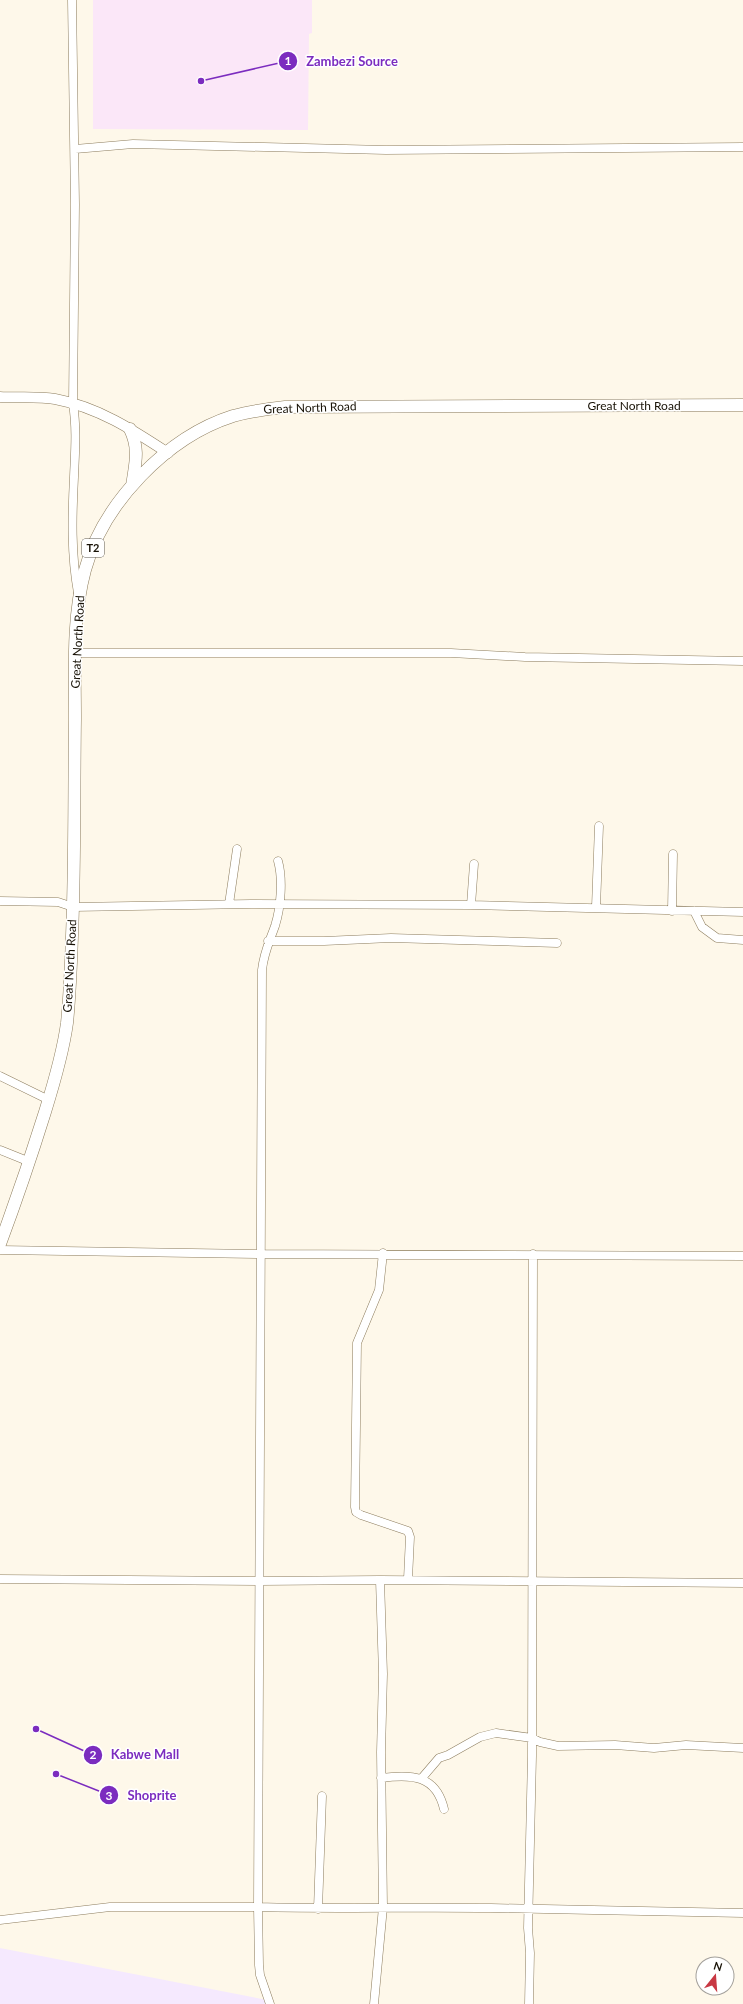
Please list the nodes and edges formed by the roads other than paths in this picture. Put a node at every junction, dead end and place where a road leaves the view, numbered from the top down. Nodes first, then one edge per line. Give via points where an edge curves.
1 (72, 0) edge
2 (743, 147) edge
3 (75, 149) junction
4 (0, 397) edge
5 (73, 404) junction
6 (743, 405) edge
7 (130, 429) junction
8 (168, 453) junction
9 (132, 486) junction
10 (79, 600) junction
11 (76, 652) junction
12 (743, 661) edge
13 (599, 826) dead end
14 (237, 849) dead end
15 (673, 854) dead end
16 (278, 861) dead end
17 (474, 864) dead end
18 (0, 901) edge
19 (229, 904) junction
20 (278, 905) junction
21 (471, 905) junction
22 (73, 907) junction
23 (596, 907) junction
24 (672, 910) junction
25 (694, 911) junction
26 (743, 912) edge
27 (743, 940) edge
28 (268, 941) junction
29 (557, 943) dead end
30 (0, 1076) edge
31 (49, 1100) junction
32 (0, 1150) edge
33 (30, 1162) junction
34 (1, 1237) edge
35 (0, 1250) edge
36 (383, 1253) junction
37 (260, 1254) junction
38 (534, 1254) junction
39 (743, 1256) edge
40 (0, 1579) edge
41 (408, 1579) junction
42 (380, 1580) junction
43 (260, 1581) junction
44 (532, 1581) junction
45 (743, 1583) edge
46 (532, 1738) junction
47 (743, 1748) edge
48 (381, 1778) junction
49 (421, 1779) junction
50 (322, 1796) dead end
51 (444, 1809) dead end
52 (258, 1907) junction
53 (383, 1907) junction
54 (318, 1909) junction
55 (528, 1909) junction
56 (743, 1913) edge
57 (0, 1920) edge
58 (270, 2004) edge
59 (374, 2004) edge
60 (529, 2004) edge

1 - 3 street
2 - 3 street via 386,150 133,144
3 - 5 street
4 - 5 main road via 54,399
5 - 7 main road via 94,410
5 - 10 street via 76,425 72,561
6 - 8 highway, Great North Road / T2 via 259,409 231,417 185,440
7 - 8 main road
7 - 9 highway via 137,451
8 - 9 highway, Great North Road / T2
9 - 10 highway, Great North Road / T2 via 104,522 85,569
10 - 11 highway, Great North Road / T2
11 - 12 street via 451,653
11 - 22 highway, Great North Road / T2
13 - 23 street
14 - 19 street
15 - 24 street
16 - 20 street
17 - 21 street
18 - 22 street via 58,902
19 - 20 street
19 - 22 street
20 - 21 street
20 - 28 street via 275,924
21 - 23 street
22 - 31 highway, Great North Road / T2 via 66,1024
23 - 24 street
24 - 25 street
25 - 26 street
25 - 27 street via 702,927 716,938
28 - 29 street via 391,938
28 - 37 street via 262,970
30 - 31 street
31 - 33 highway, Great North Road / T2
32 - 33 street
33 - 34 highway, Great North Road / T2
35 - 37 street
36 - 37 street
36 - 38 street
36 - 41 street via 379,1290 357,1343 355,1507 356,1512 361,1515 408,1531
37 - 43 street
38 - 39 street
38 - 44 street
40 - 43 street
41 - 42 street
41 - 44 street
42 - 43 street
42 - 48 street via 384,1674
43 - 52 street
44 - 45 street
44 - 46 street
46 - 47 street via 558,1746 614,1745 654,1748 686,1745
46 - 49 street via 496,1734 480,1737 438,1758
46 - 55 street
48 - 49 street via 406,1776
48 - 53 street
49 - 51 street via 435,1789
50 - 54 street
52 - 54 street
52 - 57 street via 110,1907
52 - 58 street via 260,1976
53 - 54 street
53 - 55 street
53 - 59 street
55 - 56 street
55 - 60 street

